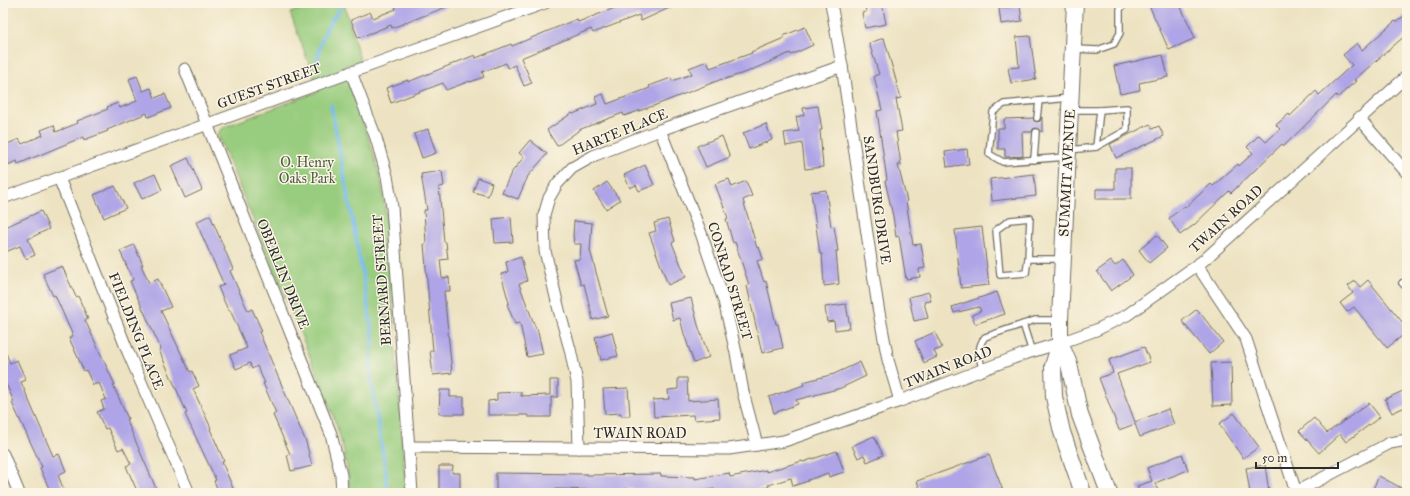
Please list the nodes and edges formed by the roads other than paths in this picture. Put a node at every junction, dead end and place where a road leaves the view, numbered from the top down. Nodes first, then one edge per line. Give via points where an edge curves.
1 (545, 3) edge
2 (831, 3) edge
3 (1075, 3) edge
4 (1126, 3) edge
5 (1072, 49) junction
6 (842, 66) junction
7 (185, 69) dead end
8 (351, 72) junction
9 (1407, 76) edge
10 (1039, 101) junction
11 (1070, 104) junction
12 (1100, 110) junction
13 (1037, 118) dead end
14 (1359, 118) junction
15 (207, 125) junction
16 (660, 130) junction
17 (1036, 132) dead end
18 (1096, 147) junction
19 (1068, 154) junction
20 (1034, 160) junction
21 (1407, 173) edge
22 (59, 178) junction
23 (3, 198) edge
24 (1028, 259) junction
25 (1062, 259) junction
26 (1197, 265) junction
27 (1402, 283) dead end
28 (1407, 288) edge
29 (1060, 320) junction
30 (1023, 324) junction
31 (1060, 343) junction
32 (1032, 352) junction
33 (982, 370) junction
34 (900, 401) junction
35 (1407, 440) edge
36 (757, 445) junction
37 (410, 447) junction
38 (579, 448) junction
39 (3, 454) edge
40 (1296, 492) edge
41 (19, 493) edge
42 (189, 493) edge
43 (342, 493) edge
44 (412, 493) edge
45 (1083, 493) edge
46 (1109, 493) edge

1 - 8 street, GUEST STREET
2 - 6 street, SANDBURG DRIVE
3 - 5 main road, SUMMIT AVENUE
4 - 5 lane via 1120,9 1120,33 1114,44 1097,50
5 - 11 main road, SUMMIT AVENUE
6 - 16 street, HARTE PLACE
6 - 34 street, SANDBURG DRIVE via 878,307 888,360
7 - 15 street, OBERLIN DRIVE
8 - 15 street, GUEST STREET
8 - 37 street, BERNARD STREET via 376,138 391,199
9 - 14 street, TWAIN ROAD
10 - 11 lane
10 - 13 lane
10 - 20 lane via 1004,104 993,112 989,154 1003,162
11 - 12 lane
11 - 19 main road, SUMMIT AVENUE
12 - 18 lane
12 - 18 lane via 1127,108 1127,130
14 - 21 street
14 - 26 street, TWAIN ROAD
15 - 22 street, GUEST STREET
15 - 43 street, OBERLIN DRIVE via 331,434 341,475
16 - 36 street, CONRAD STREET via 701,233 724,301
16 - 38 street, HARTE PLACE via 572,168 557,184 544,215 545,251 577,382
17 - 20 lane
18 - 19 lane
19 - 20 lane
19 - 25 main road, SUMMIT AVENUE
22 - 23 street, GUEST STREET
22 - 42 street, FIELDING PLACE via 128,352
24 - 24 lane via 1026,273 1000,275 996,230 1010,220 1030,218
24 - 25 lane
25 - 29 main road, SUMMIT AVENUE
26 - 31 street, TWAIN ROAD via 1126,315 1096,330
26 - 40 street via 1246,339
27 - 28 lane
29 - 30 lane via 1034,320
29 - 31 main road, SUMMIT AVENUE
30 - 32 lane
30 - 33 lane via 985,338 980,343
31 - 32 street, TWAIN ROAD
31 - 45 main road, SUMMIT AVENUE via 1053,366 1054,397 1062,432
31 - 46 main road, SUMMIT AVENUE via 1069,364 1080,415
32 - 33 street, TWAIN ROAD
33 - 34 street, TWAIN ROAD
34 - 36 street, TWAIN ROAD via 784,441
35 - 40 street via 1390,443
36 - 38 street, TWAIN ROAD via 729,449
37 - 38 street, TWAIN ROAD
37 - 44 street, BERNARD STREET
39 - 41 street

